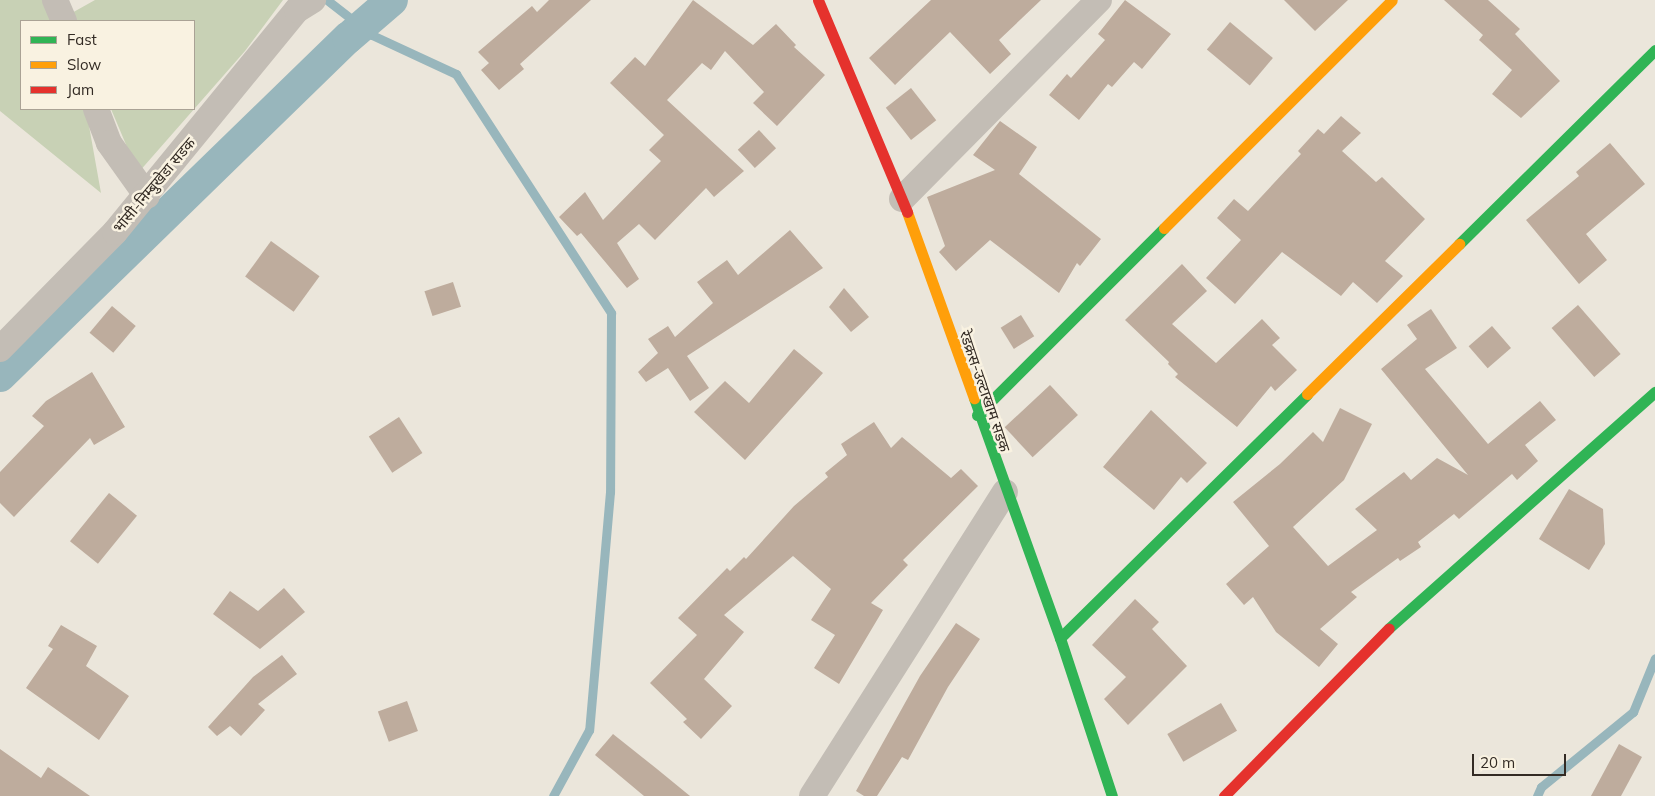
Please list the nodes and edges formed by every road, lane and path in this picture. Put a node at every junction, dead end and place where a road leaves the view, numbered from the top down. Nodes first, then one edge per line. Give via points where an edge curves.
1 (55, 0) edge
2 (818, 0) edge
3 (1099, 0) edge
4 (1392, 0) edge
5 (305, 5) edge
6 (64, 20) edge
7 (1655, 50) edge
8 (96, 110) edge
9 (147, 196) junction
10 (902, 199) junction
11 (0, 349) edge
12 (1654, 392) edge
13 (977, 415) junction
14 (1006, 492) junction
15 (1060, 638) junction
16 (812, 796) edge
17 (1112, 796) edge
18 (1224, 796) edge

1 - 6 street
2 - 10 street, रेडक्रस-उल्टाखाम सडक
3 - 10 street
4 - 13 street
5 - 9 street, भांसी-निम्बुखेडा सडक
7 - 15 street
8 - 9 street via 108,143
9 - 11 street, भांसी-निम्बुखेडा सडक
10 - 13 street, रेडक्रस-उल्टाखाम सडक
12 - 18 street via 1397,620
13 - 14 street, रेडक्रस-उल्टाखाम सडक
14 - 15 street, रेडक्रस-उल्टाखाम सडक
14 - 16 street
15 - 17 street, रेडक्रस-उल्टाखाम सडक

